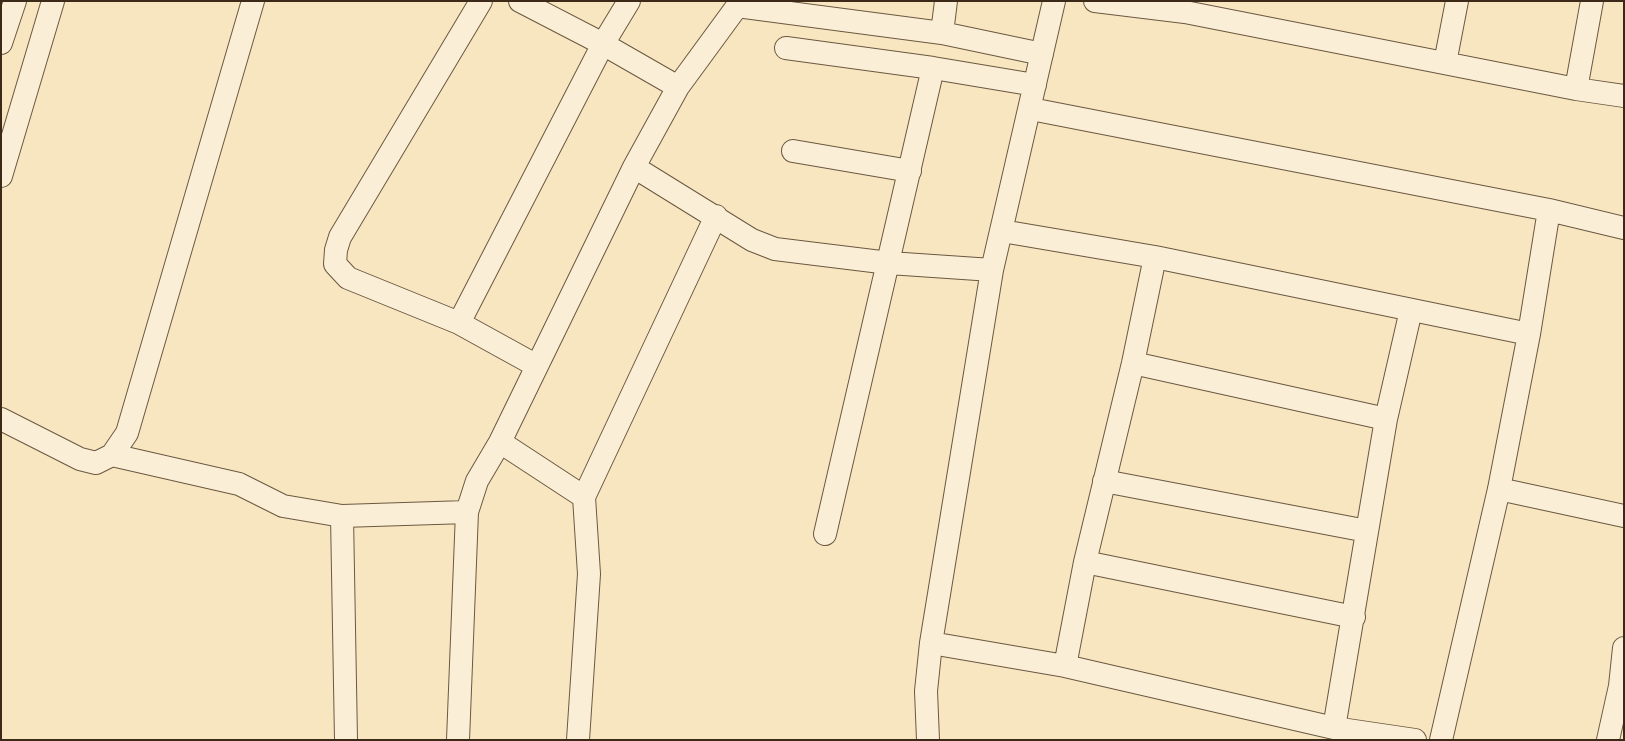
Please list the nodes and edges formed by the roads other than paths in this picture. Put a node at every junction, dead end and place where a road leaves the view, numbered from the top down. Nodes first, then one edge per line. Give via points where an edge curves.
1 (15, 1) edge
2 (52, 1) edge
3 (253, 1) edge
4 (481, 1) edge
5 (520, 1) edge
6 (629, 1) edge
7 (946, 1) edge
8 (1054, 1) edge
9 (1094, 1) edge
10 (1457, 1) edge
11 (1592, 1) edge
12 (739, 4) edge
13 (1185, 7) edge
14 (942, 33) junction
15 (1, 43) edge
16 (603, 44) junction
17 (786, 48) dead end
18 (1042, 54) junction
19 (1445, 64) junction
20 (933, 68) junction
21 (1034, 85) junction
22 (678, 87) junction
23 (1576, 89) junction
24 (1624, 96) edge
25 (1031, 109) junction
26 (793, 151) dead end
27 (634, 167) junction
28 (910, 171) junction
29 (1, 176) edge
30 (1549, 210) junction
31 (716, 216) junction
32 (1624, 228) edge
33 (1002, 231) junction
34 (1155, 257) junction
35 (889, 263) junction
36 (992, 270) junction
37 (1411, 310) junction
38 (459, 323) junction
39 (1529, 334) junction
40 (1133, 363) junction
41 (537, 366) junction
42 (1, 419) edge
43 (1386, 419) junction
44 (495, 448) junction
45 (112, 455) junction
46 (1104, 481) junction
47 (1499, 489) junction
48 (584, 497) junction
49 (467, 512) junction
50 (342, 516) junction
51 (1624, 516) edge
52 (1367, 531) junction
53 (826, 534) dead end
54 (1085, 562) junction
55 (1354, 618) junction
56 (931, 644) junction
57 (1624, 648) edge
58 (1065, 666) junction
59 (1334, 728) junction
60 (346, 740) edge
61 (458, 740) edge
62 (578, 740) edge
63 (928, 740) edge
64 (1415, 740) edge
65 (1440, 740) edge
66 (1608, 740) edge

1 - 15 street
2 - 29 street
3 - 45 street via 127,433
4 - 38 street via 340,237 335,264 348,278
5 - 16 street
6 - 16 street
7 - 14 street
8 - 18 street
9 - 13 street
10 - 19 street
11 - 23 street
12 - 14 street
12 - 22 street
13 - 19 street
14 - 18 street
16 - 22 street
16 - 38 street
17 - 20 street
18 - 21 street
19 - 23 street
20 - 21 street
20 - 28 street
21 - 25 street
22 - 27 street
23 - 24 street
25 - 30 street
25 - 33 street
26 - 28 street
27 - 31 street
27 - 41 street
28 - 35 street
30 - 32 street
30 - 39 street
31 - 35 street via 752,240 775,249
31 - 48 street
33 - 34 street
33 - 36 street
34 - 37 street
34 - 40 street
35 - 36 street
35 - 53 street
36 - 56 street
37 - 39 street
37 - 43 street
38 - 41 street
39 - 47 street
40 - 43 street
40 - 46 street
41 - 44 street
42 - 45 street via 80,459 96,462
43 - 52 street
44 - 48 street
44 - 49 street via 477,482
45 - 50 street via 239,484 283,506
46 - 52 street
46 - 54 street
47 - 51 street
47 - 65 street
48 - 62 street via 589,574
49 - 50 street
49 - 61 street
50 - 60 street
52 - 55 street
54 - 55 street
54 - 58 street
55 - 59 street
56 - 58 street
56 - 63 street via 926,691
57 - 66 street via 1620,686
58 - 59 street
59 - 64 street

